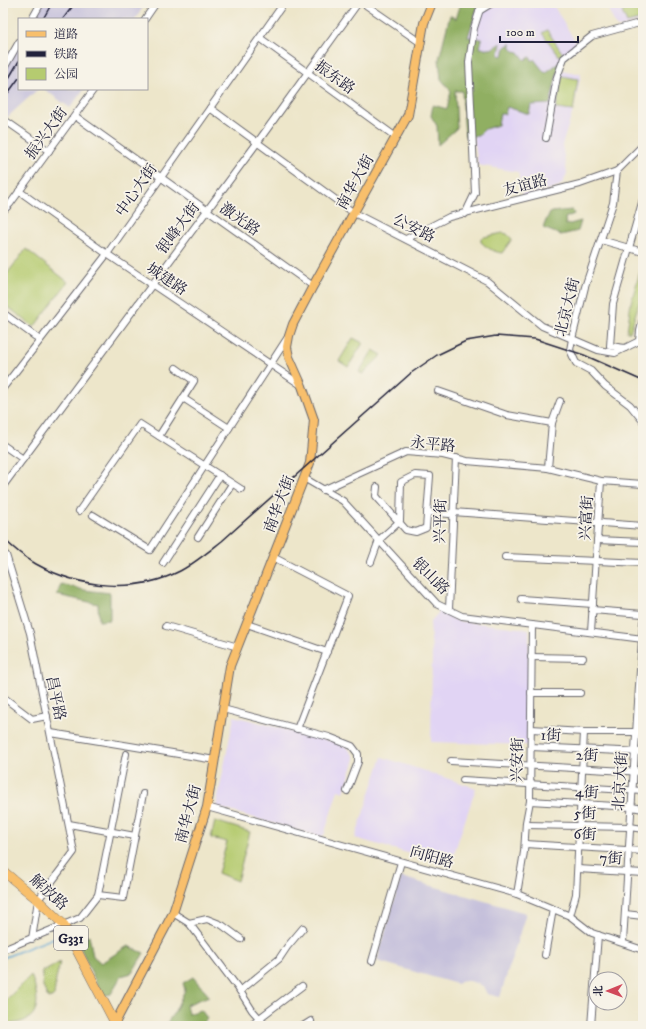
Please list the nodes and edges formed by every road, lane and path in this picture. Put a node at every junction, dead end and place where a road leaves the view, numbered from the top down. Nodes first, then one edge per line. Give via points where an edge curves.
1 (41, 3) edge
2 (156, 3) edge
3 (284, 3) edge
4 (358, 3) edge
5 (363, 3) edge
6 (432, 3) edge
7 (482, 3) edge
8 (492, 3) edge
9 (479, 11) junction
10 (33, 18) edge
11 (146, 18) edge
12 (643, 22) edge
13 (260, 38) junction
14 (421, 43) junction
15 (18, 44) edge
16 (3, 70) edge
17 (308, 73) junction
18 (93, 90) edge
19 (210, 108) junction
20 (75, 116) junction
21 (3, 119) edge
22 (396, 137) junction
23 (546, 138) dead end
24 (258, 143) junction
25 (643, 145) edge
26 (49, 151) junction
27 (617, 171) junction
28 (160, 178) junction
29 (20, 191) junction
30 (643, 199) edge
31 (3, 210) edge
32 (207, 211) junction
33 (354, 213) junction
34 (465, 214) junction
35 (406, 239) junction
36 (601, 240) junction
37 (629, 248) junction
38 (643, 252) edge
39 (107, 254) junction
40 (152, 284) junction
41 (313, 286) junction
42 (3, 313) edge
43 (643, 319) edge
44 (289, 336) junction
45 (641, 338) edge
46 (572, 339) junction
47 (40, 340) junction
48 (625, 348) junction
49 (270, 364) junction
50 (176, 368) dead end
51 (4, 384) edge
52 (302, 386) junction
53 (438, 391) dead end
54 (183, 398) junction
55 (560, 401) dead end
56 (643, 422) edge
57 (552, 423) junction
58 (229, 428) junction
59 (159, 436) junction
60 (3, 445) edge
61 (456, 458) junction
62 (23, 459) junction
63 (204, 465) junction
64 (548, 468) junction
65 (220, 475) junction
66 (304, 478) junction
67 (601, 481) junction
68 (232, 484) junction
69 (643, 484) edge
70 (3, 486) edge
71 (377, 487) dead end
72 (241, 489) dead end
73 (323, 490) junction
74 (79, 511) dead end
75 (428, 512) junction
76 (453, 512) junction
77 (93, 515) dead end
78 (598, 521) junction
79 (399, 522) junction
80 (643, 526) edge
81 (198, 537) dead end
82 (379, 540) junction
83 (597, 540) junction
84 (643, 542) edge
85 (3, 552) edge
86 (273, 557) junction
87 (505, 557) dead end
88 (596, 561) junction
89 (371, 562) dead end
90 (163, 563) dead end
91 (643, 563) edge
92 (521, 599) dead end
93 (592, 607) junction
94 (449, 609) junction
95 (643, 614) edge
96 (643, 622) edge
97 (246, 624) junction
98 (532, 625) junction
99 (166, 626) dead end
100 (591, 632) junction
101 (643, 639) edge
102 (238, 647) junction
103 (327, 652) junction
104 (531, 657) junction
105 (584, 658) dead end
106 (531, 693) junction
107 (580, 693) dead end
108 (3, 697) edge
109 (223, 710) junction
110 (47, 716) junction
111 (297, 729) junction
112 (531, 729) junction
113 (584, 732) junction
114 (636, 732) junction
115 (50, 733) junction
116 (530, 748) junction
117 (583, 749) junction
118 (635, 751) junction
119 (643, 752) edge
120 (126, 754) dead end
121 (215, 760) junction
122 (451, 761) dead end
123 (530, 765) junction
124 (582, 768) junction
125 (634, 771) junction
126 (643, 772) edge
127 (463, 780) dead end
128 (530, 785) junction
129 (582, 787) junction
130 (633, 789) junction
131 (347, 791) dead end
132 (643, 791) edge
133 (143, 794) dead end
134 (530, 801) junction
135 (581, 805) junction
136 (207, 807) junction
137 (632, 807) junction
138 (643, 809) edge
139 (69, 824) junction
140 (526, 826) junction
141 (580, 826) junction
142 (630, 827) junction
143 (643, 829) edge
144 (111, 831) junction
145 (135, 836) junction
146 (525, 844) junction
147 (579, 847) junction
148 (629, 850) junction
149 (643, 851) edge
150 (401, 862) junction
151 (578, 869) junction
152 (3, 871) edge
153 (627, 872) junction
154 (643, 873) edge
155 (517, 894) junction
156 (98, 895) junction
157 (38, 900) junction
158 (552, 909) junction
159 (173, 913) junction
160 (625, 914) junction
161 (570, 916) junction
162 (643, 916) edge
163 (189, 923) junction
164 (63, 924) junction
165 (303, 928) dead end
166 (598, 935) junction
167 (241, 938) dead end
168 (32, 939) junction
169 (623, 942) junction
170 (3, 950) edge
171 (643, 950) edge
172 (545, 955) dead end
173 (372, 961) dead end
174 (302, 986) dead end
175 (240, 991) junction
176 (259, 1018) junction
177 (311, 1020) dead end
178 (114, 1025) edge
179 (249, 1026) edge
180 (266, 1026) edge
181 (302, 1026) edge
182 (591, 1026) edge

1 - 10 street
2 - 11 street
3 - 13 street, 中心大街
4 - 17 street, 银峰大街
5 - 14 street
6 - 14 main road, 南华大街 via 424,23
7 - 9 street
8 - 9 street
9 - 34 street via 469,62 475,193
12 - 23 street via 592,36 564,58 557,77
13 - 17 street, 振东路
13 - 19 street, 中心大街
14 - 22 main road, 南华大街 via 408,115
15 - 16 street
17 - 22 street, 振东路
17 - 24 street, 银峰大街
18 - 20 street, 振兴大街
19 - 24 street, 公安路
19 - 28 street, 中心大街
20 - 26 street, 振兴大街
20 - 28 street, 激光路
21 - 26 street
22 - 33 main road, 南华大街
24 - 32 street, 银峰大街
24 - 33 street, 公安路
25 - 27 street, 友谊路
26 - 29 street, 振兴大街
27 - 34 street, 友谊路 via 580,184
27 - 36 street, 北京大街 via 613,203
28 - 32 street, 激光路
28 - 39 street, 中心大街
29 - 31 street, 振兴大街
29 - 39 street, 城建路
30 - 37 street
32 - 40 street, 银峰大街
32 - 41 street, 激光路
33 - 35 street, 公安路
33 - 41 main road, 南华大街
34 - 35 street, 友谊路 via 450,217
35 - 46 street, 公安路 via 487,281 542,326
36 - 37 street
36 - 46 street, 北京大街 via 585,287
37 - 38 street
37 - 48 street via 613,304 610,346
39 - 40 street, 城建路
39 - 47 street, 中心大街
40 - 49 street, 城建路
40 - 62 street, 银峰大街
41 - 44 main road, 南华大街
42 - 47 street
43 - 45 street
44 - 49 street
44 - 52 main road, 南华大街 via 289,357
45 - 48 street
46 - 48 street, 公安路 via 598,350 616,353
46 - 56 street, 北京大街 via 570,350 576,363 591,371 605,386 630,404
47 - 51 street, 中心大街
49 - 52 street, 城建路
49 - 58 street
50 - 54 street via 194,380
52 - 66 main road, 南华大街 via 314,420 310,463
53 - 57 street via 507,415
54 - 58 street
54 - 59 street
55 - 57 street
57 - 64 street
58 - 63 street
59 - 63 street
59 - 74 street via 140,424
60 - 62 street
61 - 64 street, 永平路
61 - 73 street, 永平路 via 406,452
61 - 76 street, 兴平街
62 - 70 street, 银峰大街
63 - 65 street
63 - 77 street via 150,550
64 - 67 street, 兴富街
65 - 68 street
65 - 90 street
66 - 73 street, 银山路
66 - 86 main road, 南华大街
67 - 69 street
67 - 78 street, 兴富街
68 - 72 street
68 - 81 street
71 - 79 street via 376,496
73 - 82 street, 银山路 via 343,501
75 - 76 street
75 - 79 street via 426,528 416,532 406,530
75 - 79 street via 430,476 415,475 401,482
76 - 78 street
76 - 94 street, 兴平街
78 - 80 street
78 - 83 street, 兴富街
79 - 82 street
82 - 89 street
82 - 94 street, 银山路 via 437,604
83 - 84 street
83 - 88 street, 兴富街
85 - 110 street, 昌平路 via 30,633
86 - 97 main road, 南华大街
86 - 103 street via 348,596
87 - 88 street
88 - 91 street
88 - 93 street, 兴富街
92 - 93 street
93 - 95 street
93 - 100 street, 兴富街
94 - 98 street, 银山路 via 462,616
96 - 101 street, 北京大街
97 - 102 main road, 南华大街
97 - 103 street
98 - 100 street, 银山路
98 - 104 street, 兴安街
99 - 102 street
100 - 101 street, 银山路
101 - 114 street, 北京大街
102 - 109 main road, 南华大街 via 230,666
103 - 111 street
104 - 105 street
104 - 106 street, 兴安街
106 - 107 street
106 - 112 street, 兴安街
108 - 110 street via 32,719
109 - 111 street
109 - 121 main road, 南华大街
110 - 115 street, 昌平路
111 - 131 street via 352,746 358,754 358,762
112 - 113 street
112 - 116 street, 兴安街
113 - 114 street
113 - 117 street
114 - 118 street, 北京大街
115 - 121 street
115 - 139 street, 昌平路
116 - 117 street, 1街
116 - 123 street, 兴安街
117 - 118 street, 1街
117 - 124 street
118 - 119 street, 1街
118 - 125 street, 北京大街
120 - 144 street
121 - 136 main road, 南华大街
122 - 123 street, 2街
123 - 124 street, 2街
123 - 128 street, 兴安街
124 - 125 street, 2街
124 - 129 street
125 - 126 street, 2街
125 - 130 street, 北京大街
127 - 128 street
128 - 129 street
128 - 134 street, 兴安街
129 - 130 street
129 - 135 street
130 - 132 street
130 - 137 street, 北京大街
133 - 145 street
134 - 135 street, 4街
134 - 140 street, 兴安街
135 - 137 street, 4街
135 - 141 street
136 - 150 street, 向阳路
136 - 159 main road, 南华大街
137 - 138 street, 4街
137 - 142 street, 北京大街
139 - 144 street
139 - 157 street, 昌平路 via 74,852
140 - 141 street, 5街
140 - 146 street, 兴安街
141 - 142 street, 5街
141 - 147 street
142 - 143 street, 5街
142 - 148 street, 北京大街
144 - 145 street
144 - 156 street
145 - 156 street via 123,898
146 - 147 street, 6街
146 - 155 street, 兴安街
147 - 148 street, 6街
147 - 151 street
148 - 149 street, 6街
148 - 153 street, 北京大街
150 - 155 street, 向阳路
150 - 173 street
151 - 153 street, 7街
151 - 161 street via 576,894
152 - 157 highway, 解放路 / G331
153 - 154 street, 7街
153 - 160 street, 北京大街
155 - 158 street, 向阳路
156 - 164 street via 80,918
157 - 164 highway, 解放路 / G331
157 - 168 street
158 - 161 street, 向阳路
158 - 172 street
159 - 163 street
159 - 178 main road, 南华大街
160 - 162 street
160 - 169 street, 北京大街
161 - 166 street, 向阳路
163 - 167 street via 207,919 222,925
163 - 175 street
164 - 168 street
164 - 178 highway, 解放路 / G331
165 - 175 street via 279,959
166 - 169 street, 向阳路
166 - 182 street
168 - 170 street
169 - 171 street, 向阳路
174 - 176 street
175 - 176 street
176 - 179 street
176 - 180 street
177 - 181 street

